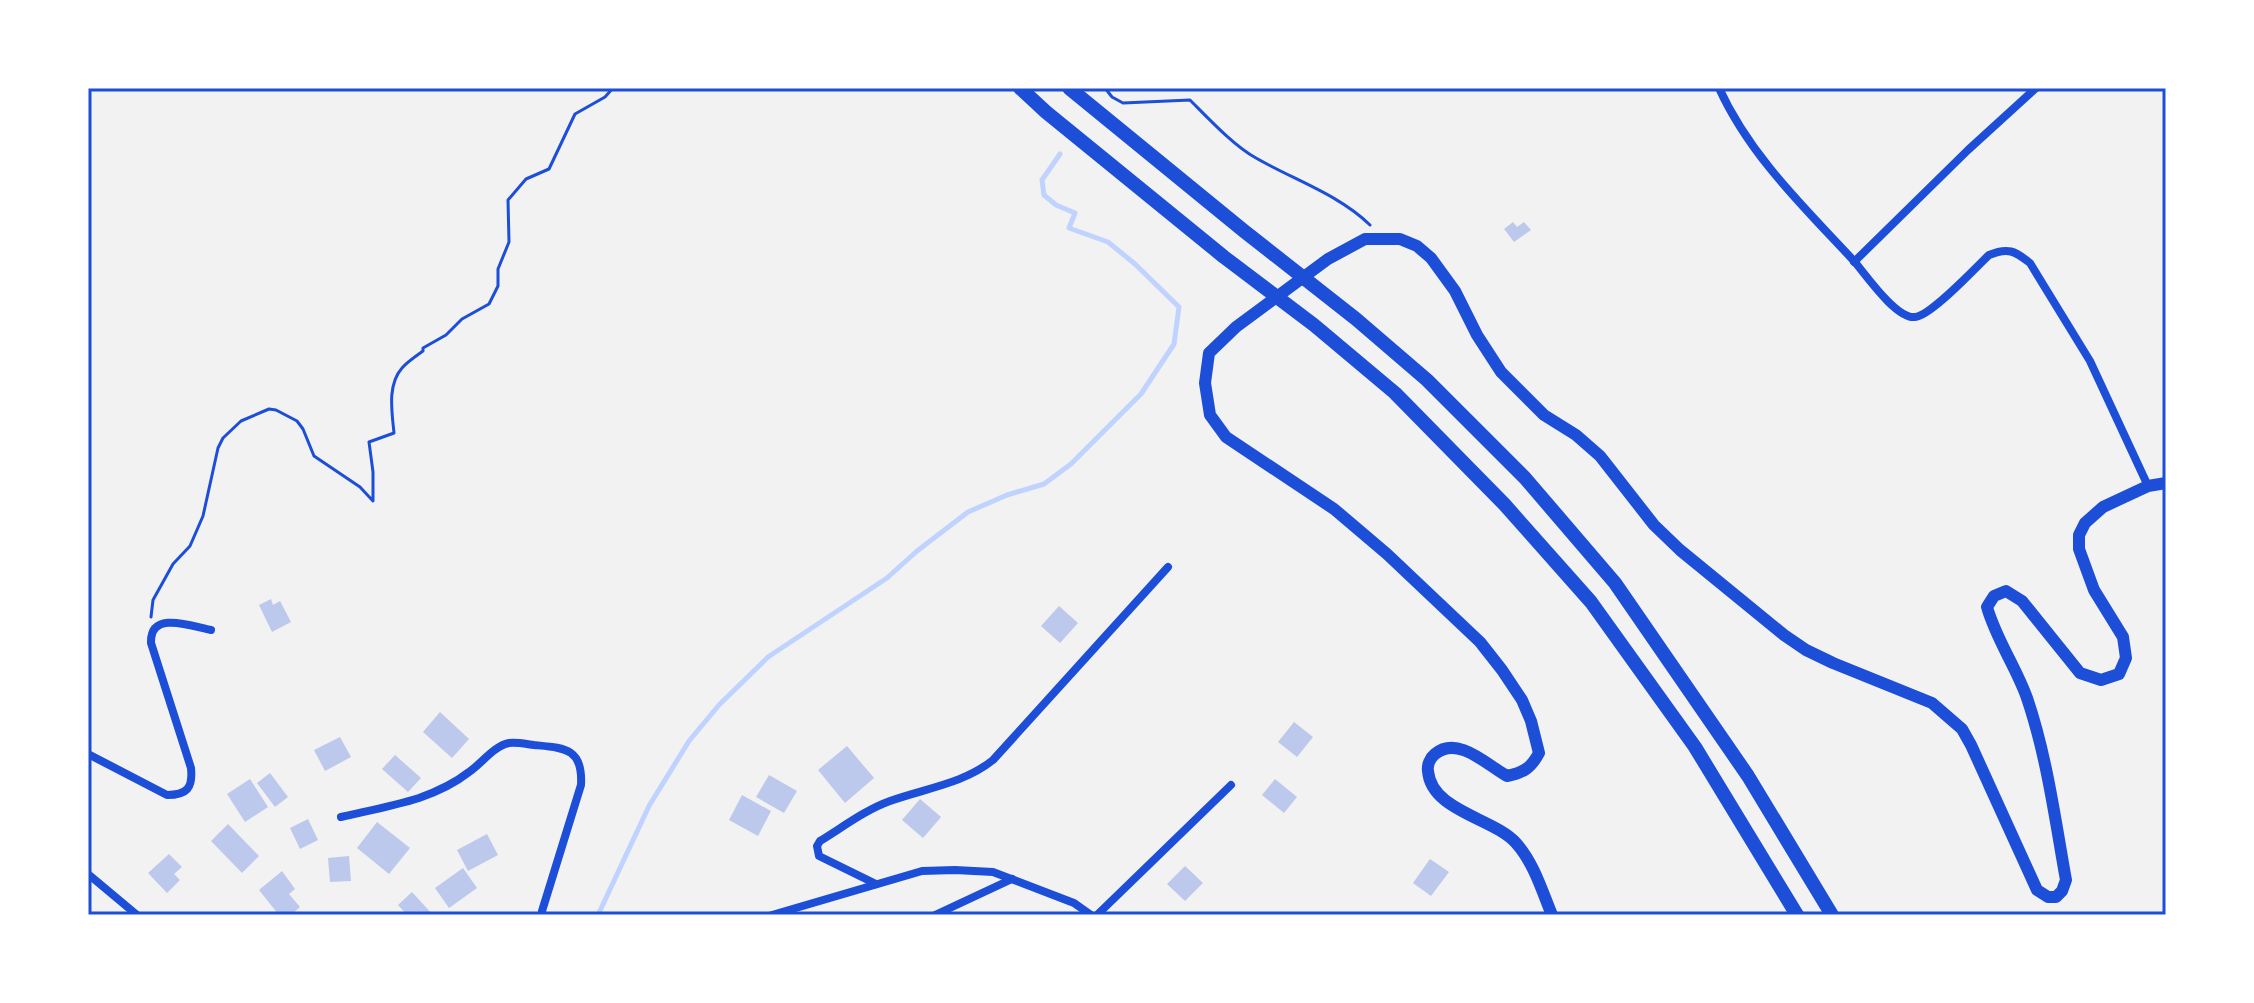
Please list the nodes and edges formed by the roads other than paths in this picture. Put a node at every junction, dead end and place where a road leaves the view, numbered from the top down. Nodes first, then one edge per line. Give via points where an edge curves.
1 (1020, 88) edge
2 (1069, 88) edge
3 (1719, 88) edge
4 (2036, 88) edge
5 (1854, 262) junction
6 (2166, 483) edge
7 (2148, 486) junction
8 (1168, 567) dead end
9 (211, 630) dead end
10 (88, 754) edge
11 (1231, 785) dead end
12 (341, 817) dead end
13 (88, 874) edge
14 (1012, 879) junction
15 (876, 884) junction
16 (137, 915) edge
17 (543, 915) edge
18 (772, 915) edge
19 (935, 915) edge
20 (1094, 915) edge
21 (1552, 915) edge
22 (1797, 915) edge
23 (1832, 915) edge

1 - 22 highway via 1395,393 1505,505 1591,602 1695,747
2 - 23 highway via 1356,319 1427,380 1525,478 1624,596 1748,776
3 - 5 street via 1730,113 1792,198
4 - 5 street
5 - 7 street via 1897,311 1917,318 1989,255 2002,250 2018,253 2030,263 2090,361
6 - 7 main road
7 - 21 main road via 2103,507 2079,535 2094,590 2123,637 2126,658 2119,674 2101,680 2080,673 2022,601 2006,591 1987,607 2039,738 2066,880 2056,897 2048,897 2037,890 1971,745 1948,715 1906,691 1806,650 1680,550 1600,456 1544,415 1501,372 1455,291 1417,246 1400,239 1365,239 1328,259 1209,353 1205,383 1210,415 1226,437 1334,509 1387,554 1480,642 1502,670 1531,721 1539,753 1533,764 1507,776 1456,748 1435,754 1428,771 1445,800 1516,842
8 - 15 street via 987,765 963,779 888,802 820,841 819,856
9 - 10 street via 172,622 150,634 191,768 189,787 167,795
11 - 20 street
12 - 17 street via 432,792 509,743 571,751 578,759 581,785
13 - 16 street
14 - 15 street via 993,872 944,870
14 - 19 street
14 - 20 street
15 - 18 street

